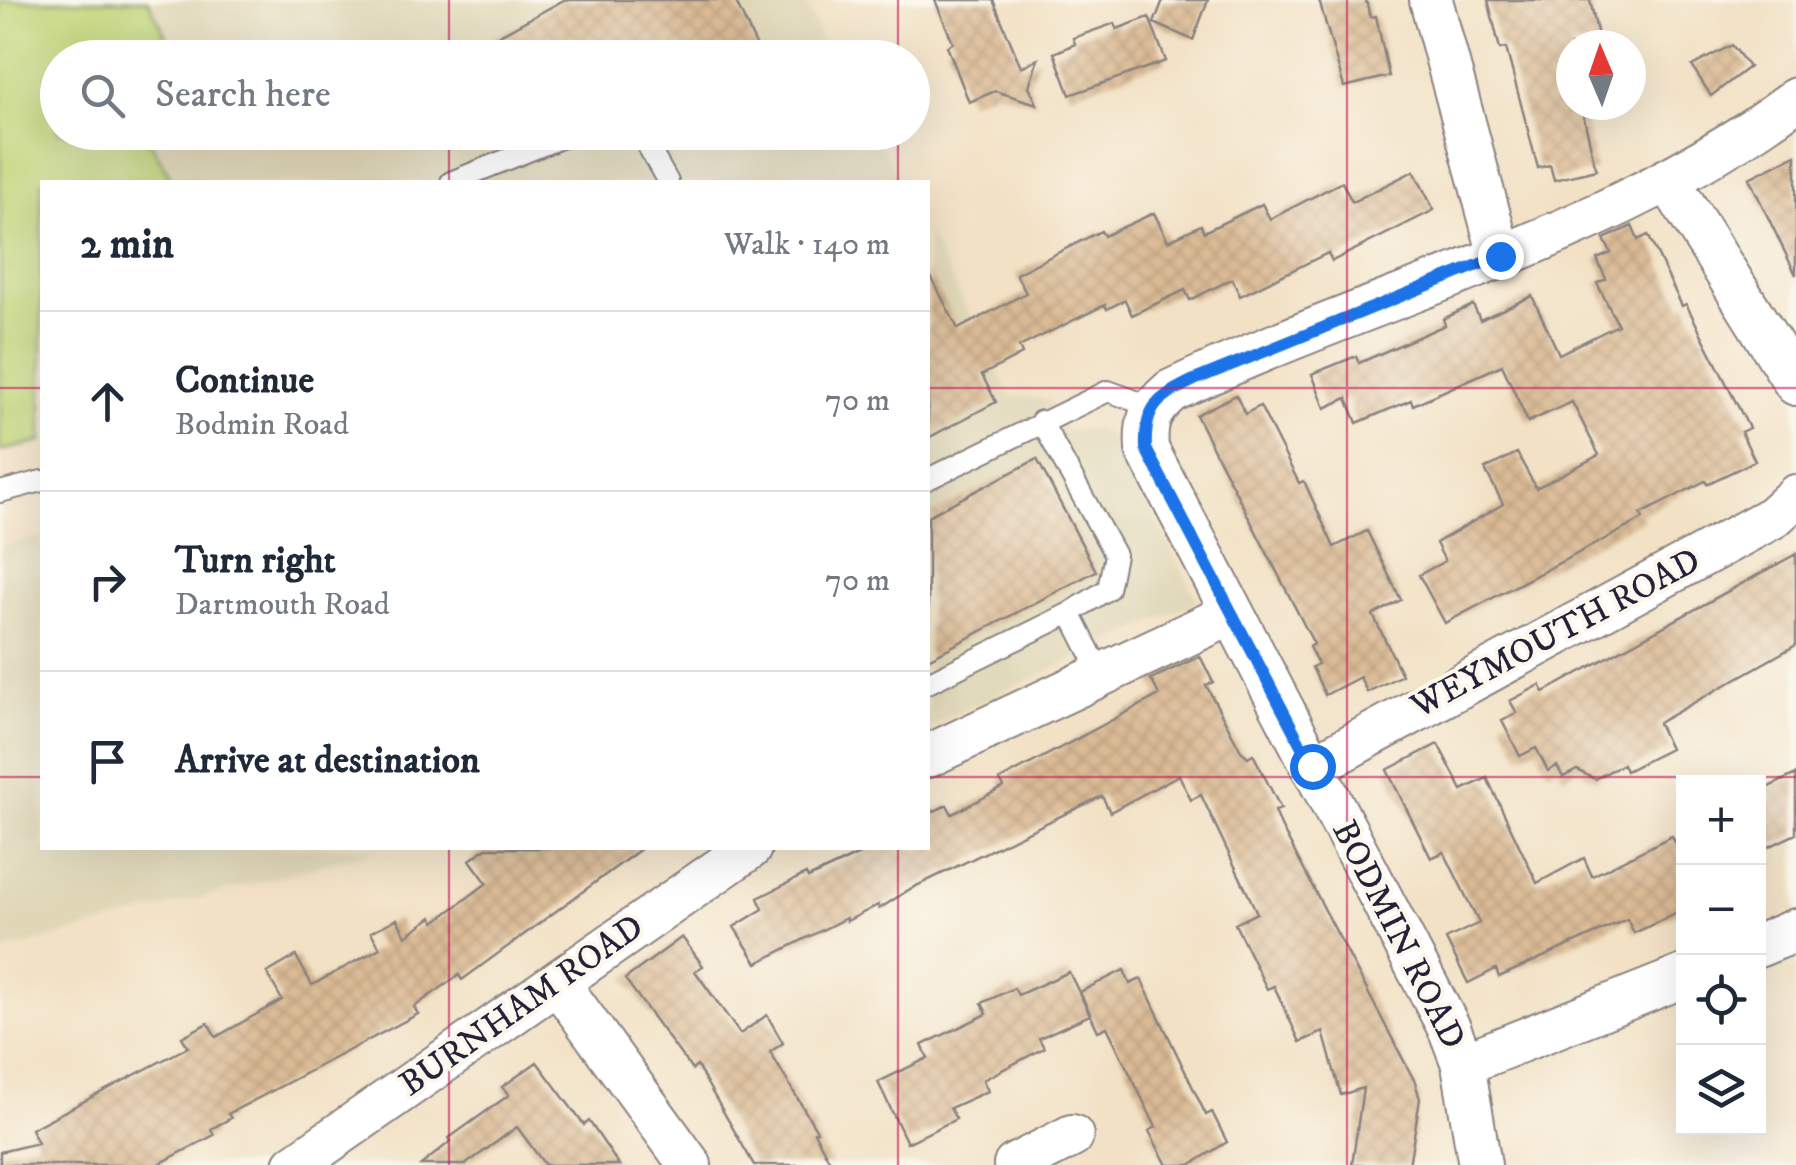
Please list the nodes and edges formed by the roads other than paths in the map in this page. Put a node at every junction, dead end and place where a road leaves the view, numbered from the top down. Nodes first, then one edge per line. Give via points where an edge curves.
1 (1430, 0) edge
2 (1796, 99) edge
3 (531, 150) edge
4 (650, 150) edge
5 (457, 180) edge
6 (667, 180) edge
7 (1669, 181) junction
8 (1500, 256) junction
9 (1796, 384) edge
10 (1152, 406) junction
11 (1041, 421) junction
12 (930, 478) edge
13 (40, 482) edge
14 (0, 492) edge
15 (1796, 496) edge
16 (1070, 613) junction
17 (1231, 614) junction
18 (1102, 676) junction
19 (930, 682) edge
20 (930, 755) edge
21 (1312, 766) junction
22 (729, 853) edge
23 (1676, 979) edge
24 (558, 983) junction
25 (1464, 1064) junction
26 (1072, 1136) dead end
27 (295, 1165) edge
28 (690, 1165) edge
29 (1015, 1165) edge
30 (1480, 1165) edge

1 - 8 street
2 - 7 street
3 - 5 lane
4 - 6 lane
7 - 8 street
7 - 9 street
8 - 10 street via 1194,380
10 - 11 lane via 1108,392
10 - 17 street, BODMIN ROAD via 1146,449
11 - 12 lane
11 - 16 lane via 1115,555 1108,590
13 - 14 lane
15 - 21 street, WEYMOUTH ROAD via 1772,517
16 - 18 lane
16 - 19 lane
17 - 18 street
17 - 21 street, BODMIN ROAD
18 - 20 street
21 - 25 street, BODMIN ROAD
22 - 24 street, BURNHAM ROAD
23 - 25 street
24 - 27 street, BURNHAM ROAD
24 - 28 street
25 - 30 street, BODMIN ROAD
26 - 29 street

